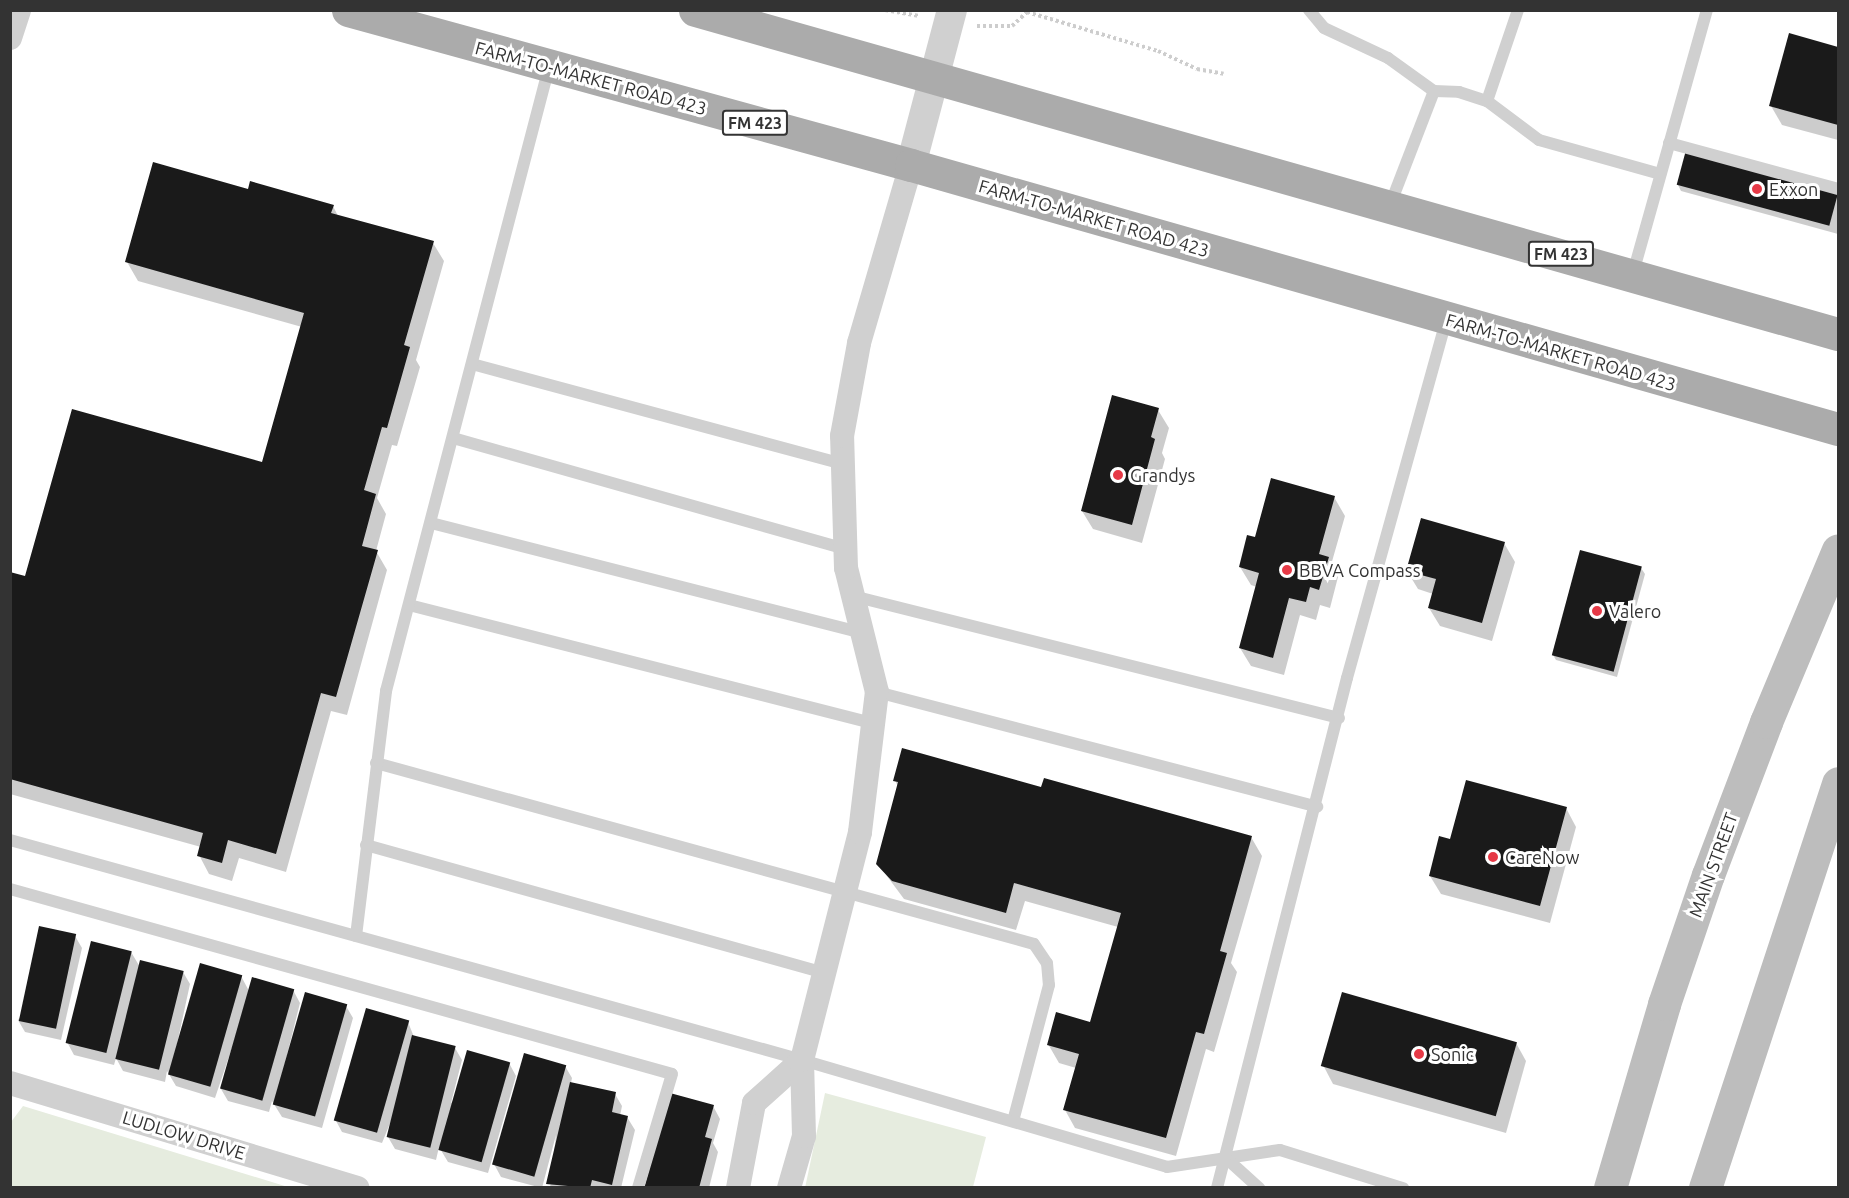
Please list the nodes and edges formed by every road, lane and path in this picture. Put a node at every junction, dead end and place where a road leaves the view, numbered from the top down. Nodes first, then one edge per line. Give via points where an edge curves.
1 (19, 10) edge
2 (348, 10) edge
3 (695, 10) edge
4 (885, 10) edge
5 (1309, 10) edge
6 (1518, 10) edge
7 (1707, 10) edge
8 (951, 16) edge
9 (10, 38) edge
10 (549, 67) junction
11 (1224, 74) dead end
12 (936, 77) junction
13 (1434, 91) junction
14 (1487, 101) junction
15 (1669, 143) junction
16 (911, 165) junction
17 (1660, 174) junction
18 (1839, 189) edge
19 (1390, 205) junction
20 (1633, 274) junction
21 (1446, 320) junction
22 (1839, 334) edge
23 (472, 364) junction
24 (1839, 429) edge
25 (453, 438) junction
26 (843, 464) junction
27 (431, 523) junction
28 (845, 549) junction
29 (1839, 550) edge
30 (853, 596) junction
31 (409, 605) junction
32 (862, 633) junction
33 (877, 692) junction
34 (1339, 718) junction
35 (873, 723) junction
36 (376, 763) junction
37 (1839, 783) edge
38 (1317, 807) junction
39 (10, 840) edge
40 (366, 845) junction
41 (10, 889) edge
42 (844, 892) junction
43 (356, 936) junction
44 (824, 973) junction
45 (802, 1060) junction
46 (10, 1083) edge
47 (1013, 1121) junction
48 (1226, 1158) junction
49 (357, 1188) edge
50 (638, 1188) edge
51 (738, 1188) edge
52 (789, 1188) edge
53 (1217, 1188) edge
54 (1259, 1188) edge
55 (1403, 1188) edge
56 (1610, 1188) edge
57 (1705, 1188) edge

1 - 9 street
2 - 10 main road, FARM-TO-MARKET ROAD 423 / FM 423
3 - 12 main road, FM 423
4 - 8 path
5 - 13 lane via 1324,28 1388,58
6 - 14 lane
7 - 15 lane
8 - 11 path via 985,28 1012,26 1027,12 1158,51 1197,69
8 - 12 street
10 - 16 main road, FARM-TO-MARKET ROAD 423 / FM 423
10 - 23 lane
12 - 16 street
12 - 19 main road, FM 423
13 - 14 lane via 1459,92
13 - 19 lane
14 - 17 lane via 1539,140
15 - 17 lane
15 - 18 lane
16 - 21 main road, FARM-TO-MARKET ROAD 423 / FM 423
16 - 26 street via 859,343 842,436
17 - 20 lane
19 - 20 main road, FM 423
20 - 22 main road, FM 423
21 - 24 main road, FARM-TO-MARKET ROAD 423 / FM 423
21 - 34 lane
23 - 25 lane
23 - 26 lane
25 - 27 lane
25 - 28 lane
26 - 28 street
27 - 31 lane
27 - 32 lane
28 - 30 street
29 - 56 main road, MAIN STREET via 1766,722 1708,875 1664,1004
30 - 32 street
30 - 34 lane
31 - 35 lane
31 - 36 lane via 386,691
32 - 33 street
33 - 35 street
33 - 38 lane
34 - 38 lane
35 - 42 street via 860,832
36 - 40 lane
36 - 42 lane
37 - 57 main road
38 - 48 lane
39 - 43 lane
40 - 43 lane
40 - 44 lane
41 - 50 lane via 672,1074
42 - 44 street
42 - 47 lane via 1034,944 1047,963 1049,985
43 - 45 lane
44 - 45 street
45 - 47 lane
45 - 51 street via 754,1103
45 - 52 street via 804,1136
46 - 49 street, LUDLOW DRIVE
47 - 48 lane via 1167,1167
48 - 53 lane
48 - 54 lane
48 - 55 lane via 1280,1150

